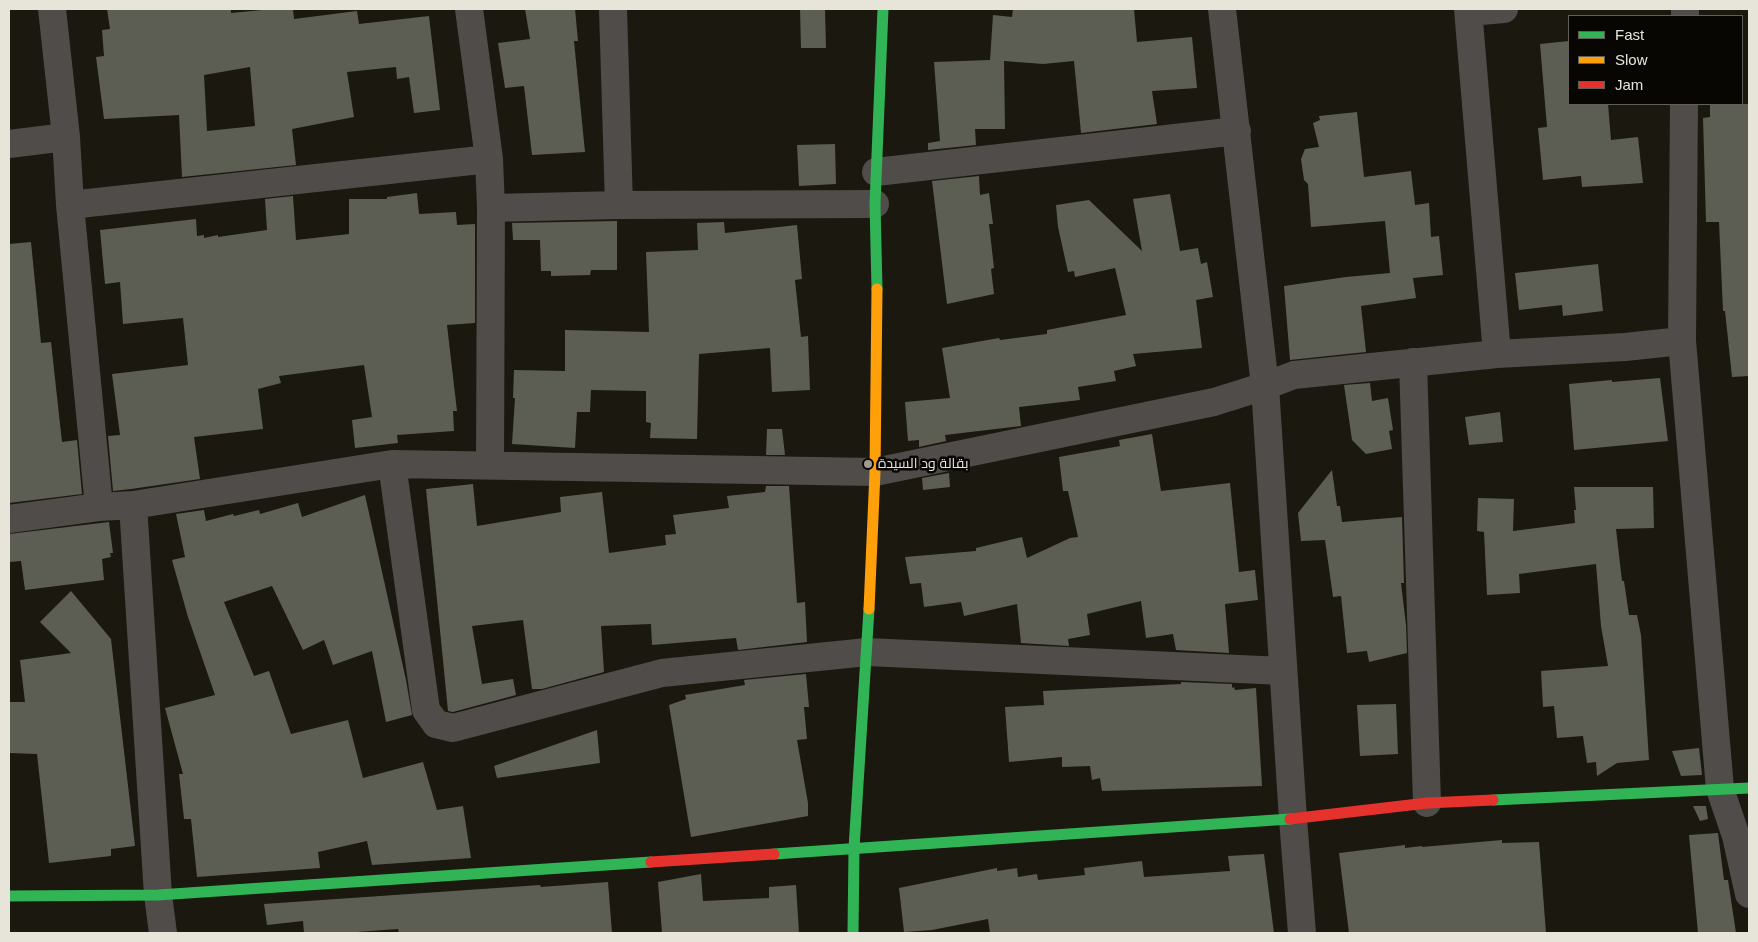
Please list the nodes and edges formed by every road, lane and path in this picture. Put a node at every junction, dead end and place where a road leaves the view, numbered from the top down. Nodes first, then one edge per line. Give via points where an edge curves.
1 (52, 9) edge
2 (469, 9) edge
3 (613, 9) edge
4 (883, 9) edge
5 (1222, 9) edge
6 (1504, 9) edge
7 (1469, 11) edge
8 (1684, 105) edge
9 (1237, 131) junction
10 (66, 137) junction
11 (9, 144) edge
12 (489, 159) junction
13 (876, 172) junction
14 (875, 204) junction
15 (619, 205) junction
16 (70, 206) junction
17 (490, 208) junction
18 (1682, 342) junction
19 (1497, 354) junction
20 (1413, 362) junction
21 (1265, 386) junction
22 (392, 464) junction
23 (490, 465) junction
24 (875, 472) junction
25 (133, 505) junction
26 (99, 507) junction
27 (9, 519) edge
28 (867, 652) junction
29 (1284, 671) junction
30 (1720, 788) junction
31 (1749, 788) edge
32 (1427, 803) junction
33 (1293, 819) junction
34 (854, 848) junction
35 (1749, 894) edge
36 (158, 895) junction
37 (9, 896) edge
38 (162, 933) edge
39 (853, 933) edge
40 (1302, 933) edge

1 - 10 street
2 - 12 street
3 - 15 street
4 - 13 street
5 - 9 street
6 - 7 street
7 - 19 street
8 - 18 street
9 - 13 street
9 - 21 street
10 - 11 street
10 - 16 street
12 - 16 street
12 - 17 street
13 - 14 street
14 - 15 street
14 - 24 street
15 - 17 street
16 - 26 street
17 - 23 street
18 - 19 street
18 - 30 street
19 - 20 street
20 - 21 street via 1294,375
20 - 32 street
21 - 24 street via 1214,402
21 - 29 street
22 - 23 street
22 - 25 street
22 - 28 street via 426,710 436,724 452,728 662,673
23 - 24 street
24 - 28 street
25 - 26 street
25 - 36 street
26 - 27 street
28 - 29 street
28 - 34 street
29 - 33 street
30 - 31 street
30 - 32 street
30 - 35 street via 1736,836
32 - 33 street
33 - 34 street
33 - 40 street
34 - 36 street
34 - 39 street
36 - 37 street
36 - 38 street

